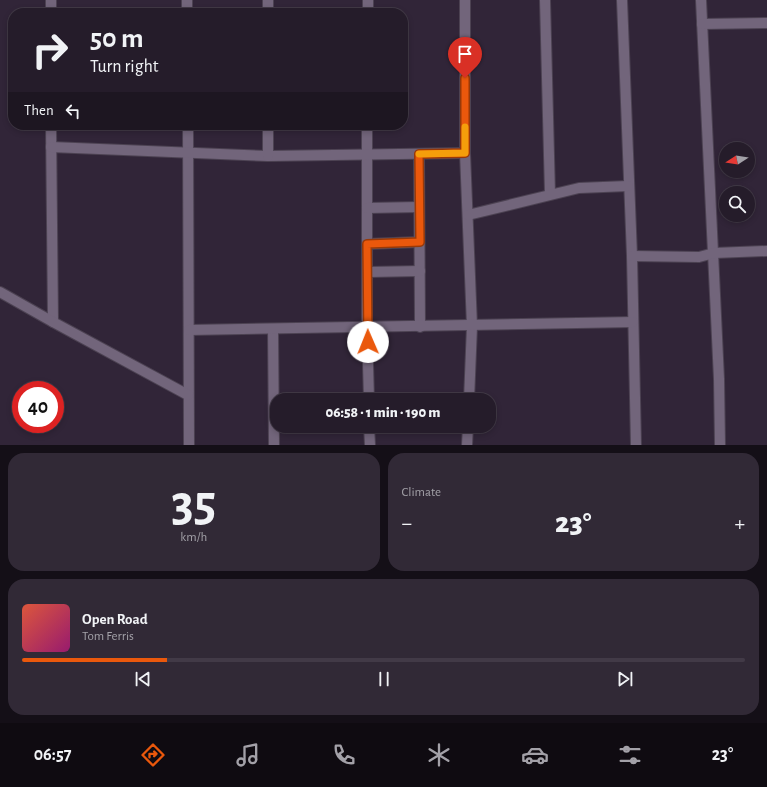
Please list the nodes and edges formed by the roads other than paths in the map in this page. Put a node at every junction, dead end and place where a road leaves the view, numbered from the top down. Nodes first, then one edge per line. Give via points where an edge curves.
1 (465, 0) edge
2 (545, 0) edge
3 (622, 0) edge
4 (700, 0) edge
5 (767, 23) edge
6 (702, 24) junction
7 (51, 130) edge
8 (188, 130) edge
9 (268, 130) edge
10 (367, 130) edge
11 (51, 147) junction
12 (189, 152) junction
13 (465, 153) junction
14 (419, 154) junction
15 (367, 155) junction
16 (268, 156) junction
17 (628, 186) junction
18 (550, 194) junction
19 (419, 207) junction
20 (367, 208) junction
21 (468, 215) junction
22 (420, 242) junction
23 (367, 244) junction
24 (767, 251) edge
25 (714, 253) junction
26 (632, 256) junction
27 (420, 271) junction
28 (368, 272) junction
29 (0, 292) edge
30 (53, 322) junction
31 (633, 322) junction
32 (472, 326) junction
33 (420, 327) junction
34 (367, 328) junction
35 (274, 329) junction
36 (189, 330) junction
37 (369, 393) edge
38 (469, 393) edge
39 (188, 395) junction
40 (370, 433) edge
41 (468, 433) edge
42 (188, 445) edge
43 (274, 445) edge
44 (370, 445) edge
45 (468, 445) edge
46 (636, 445) edge
47 (720, 445) edge

1 - 13 street
2 - 18 street
3 - 17 street
4 - 6 street
5 - 6 street
6 - 25 street
7 - 11 street
8 - 12 street
9 - 16 street
10 - 15 street
11 - 12 street
11 - 30 street
12 - 16 street
12 - 36 street
13 - 14 street
13 - 21 street
14 - 15 street
14 - 19 street
15 - 16 street
15 - 20 street
17 - 18 street via 579,188
17 - 26 street
18 - 21 street
19 - 20 street
19 - 22 street
20 - 23 street
21 - 32 street
22 - 23 street
22 - 27 street
23 - 28 street
24 - 25 street
25 - 26 street via 699,257
25 - 47 street
26 - 31 street
27 - 28 street
27 - 33 street
28 - 34 street
29 - 30 street
30 - 39 street
31 - 32 street
31 - 46 street
32 - 33 street
32 - 38 street
33 - 34 street
34 - 35 street
34 - 37 street
35 - 36 street
35 - 43 street
36 - 39 street
39 - 42 street
40 - 44 street
41 - 45 street

